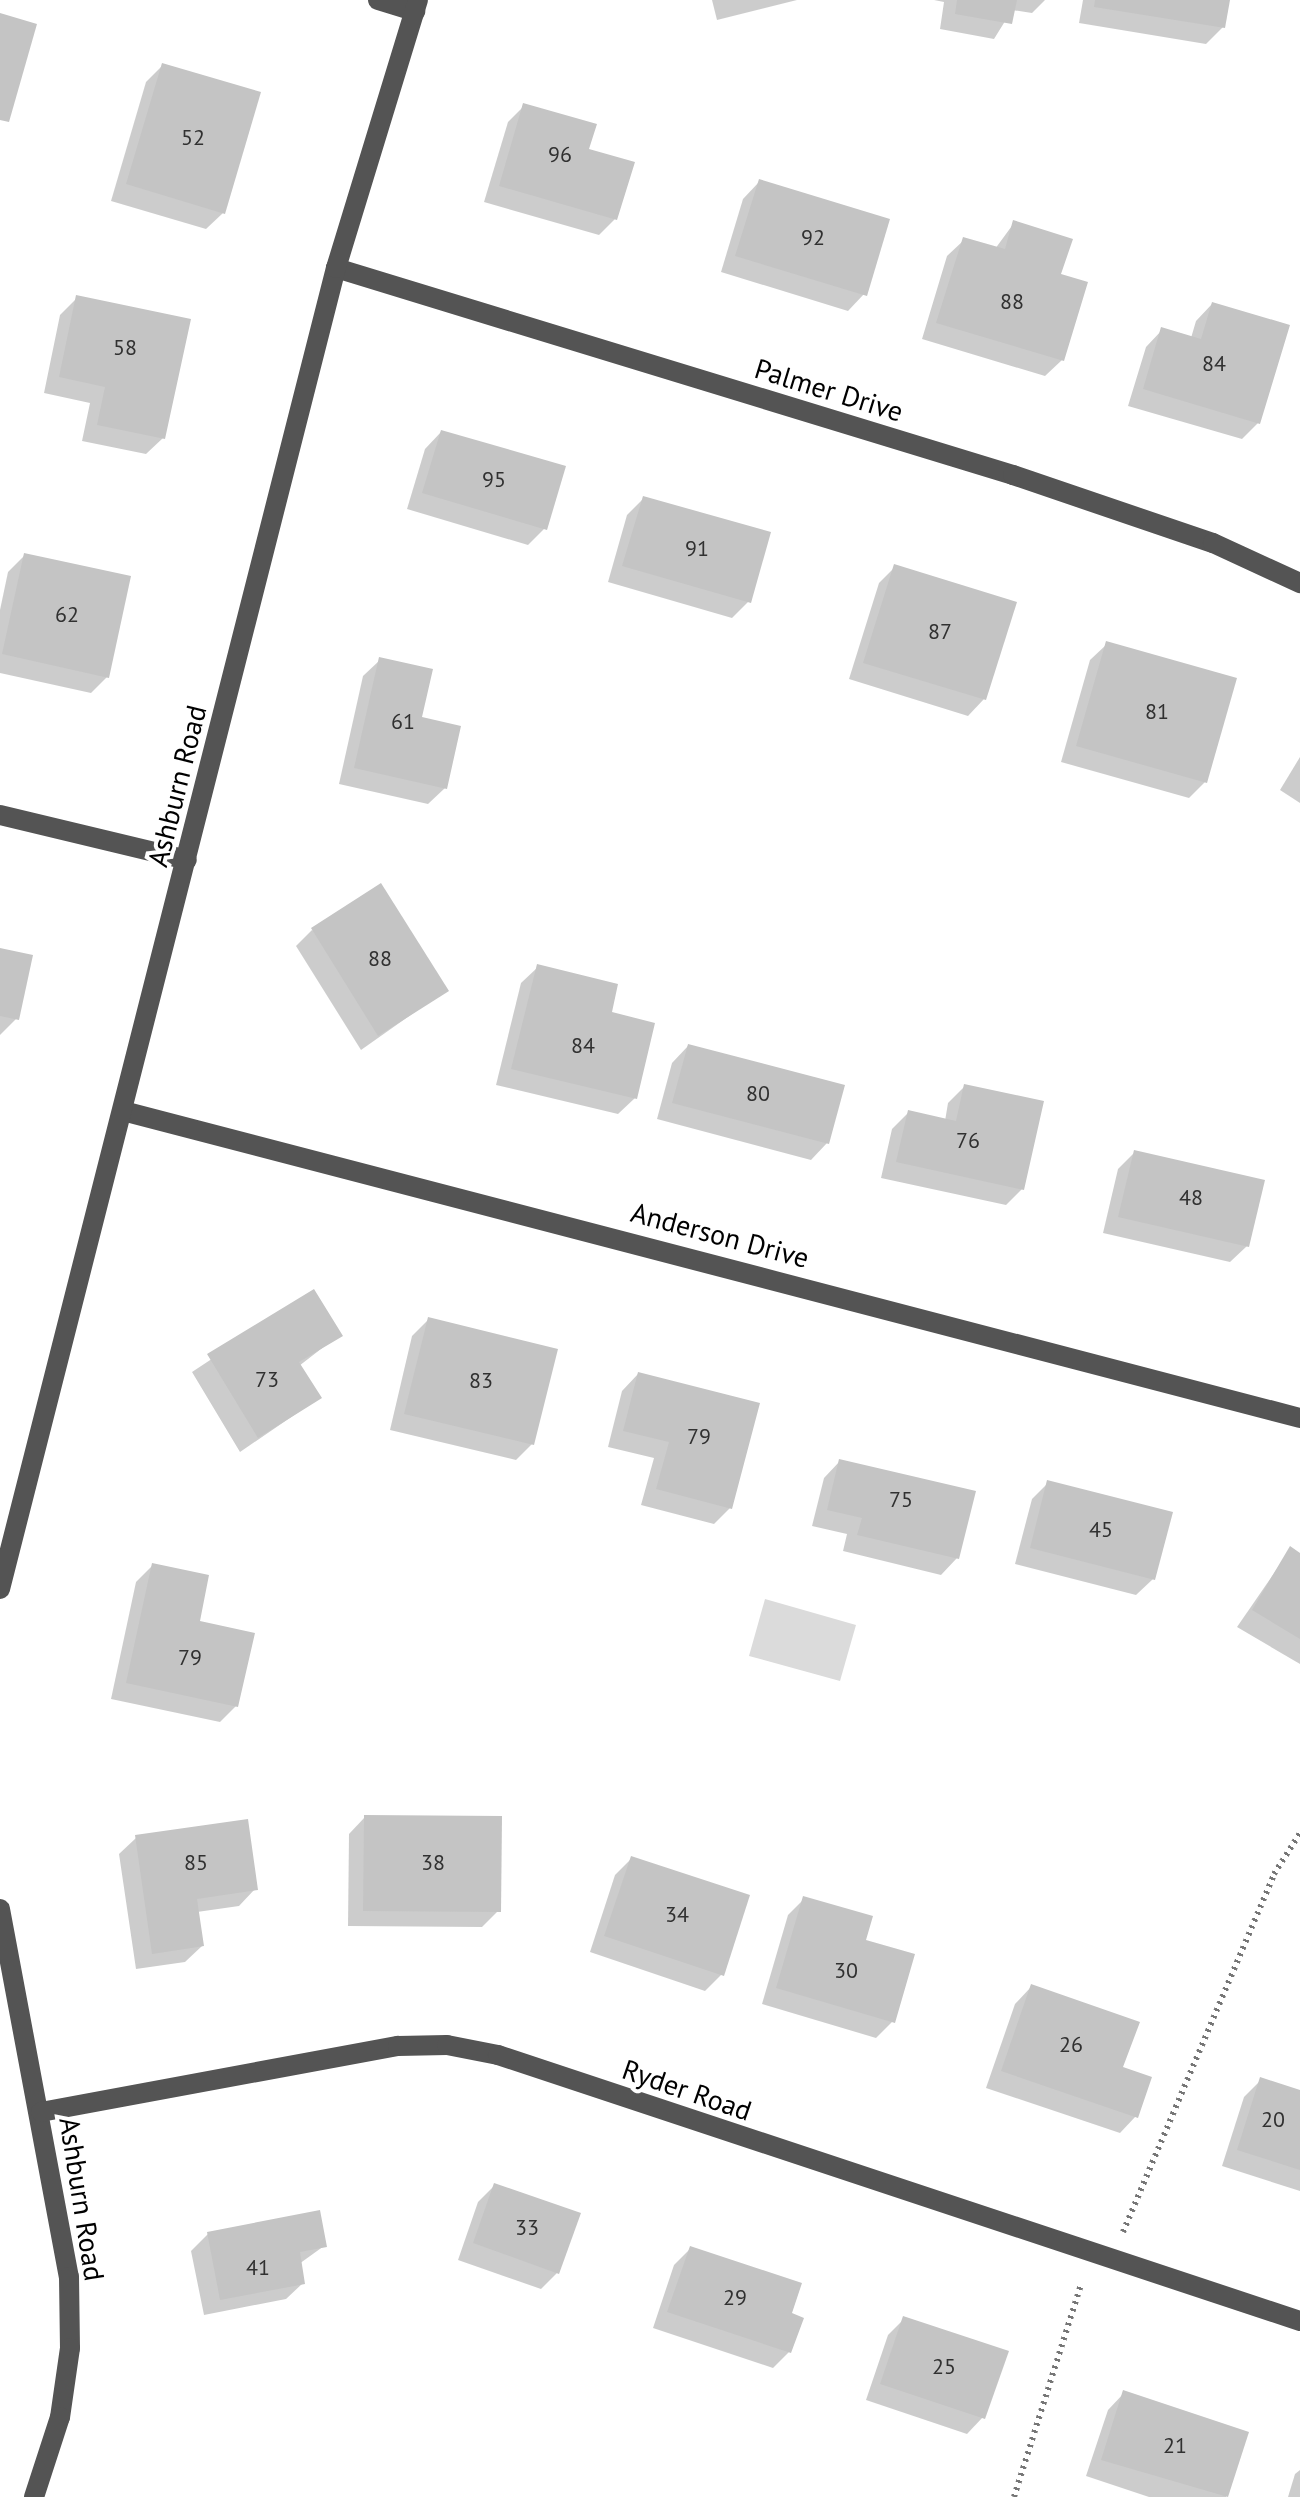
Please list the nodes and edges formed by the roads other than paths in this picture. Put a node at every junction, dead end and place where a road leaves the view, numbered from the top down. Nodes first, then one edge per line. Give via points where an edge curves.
1 (378, 0) edge
2 (416, 6) edge
3 (336, 268) junction
4 (1300, 583) edge
5 (0, 815) edge
6 (187, 860) junction
7 (123, 1111) junction
8 (1300, 1418) edge
9 (3, 1565) edge
10 (0, 1589) edge
11 (0, 1909) edge
12 (41, 2112) junction
13 (1300, 2321) edge
14 (34, 2497) edge

1 - 2 street
2 - 3 street, Ashburn Road
3 - 4 street, Palmer Drive via 1012,475 1213,542
3 - 6 street, Ashburn Road
5 - 6 street
6 - 7 street, Ashburn Road
7 - 8 street, Anderson Drive
7 - 9 street, Ashburn Road
9 - 10 street, Ashburn Road
11 - 12 street, Ashburn Road
12 - 13 street, Ryder Road via 398,2046 498,2054
12 - 14 street, Ashburn Road via 69,2277 70,2348 60,2417

